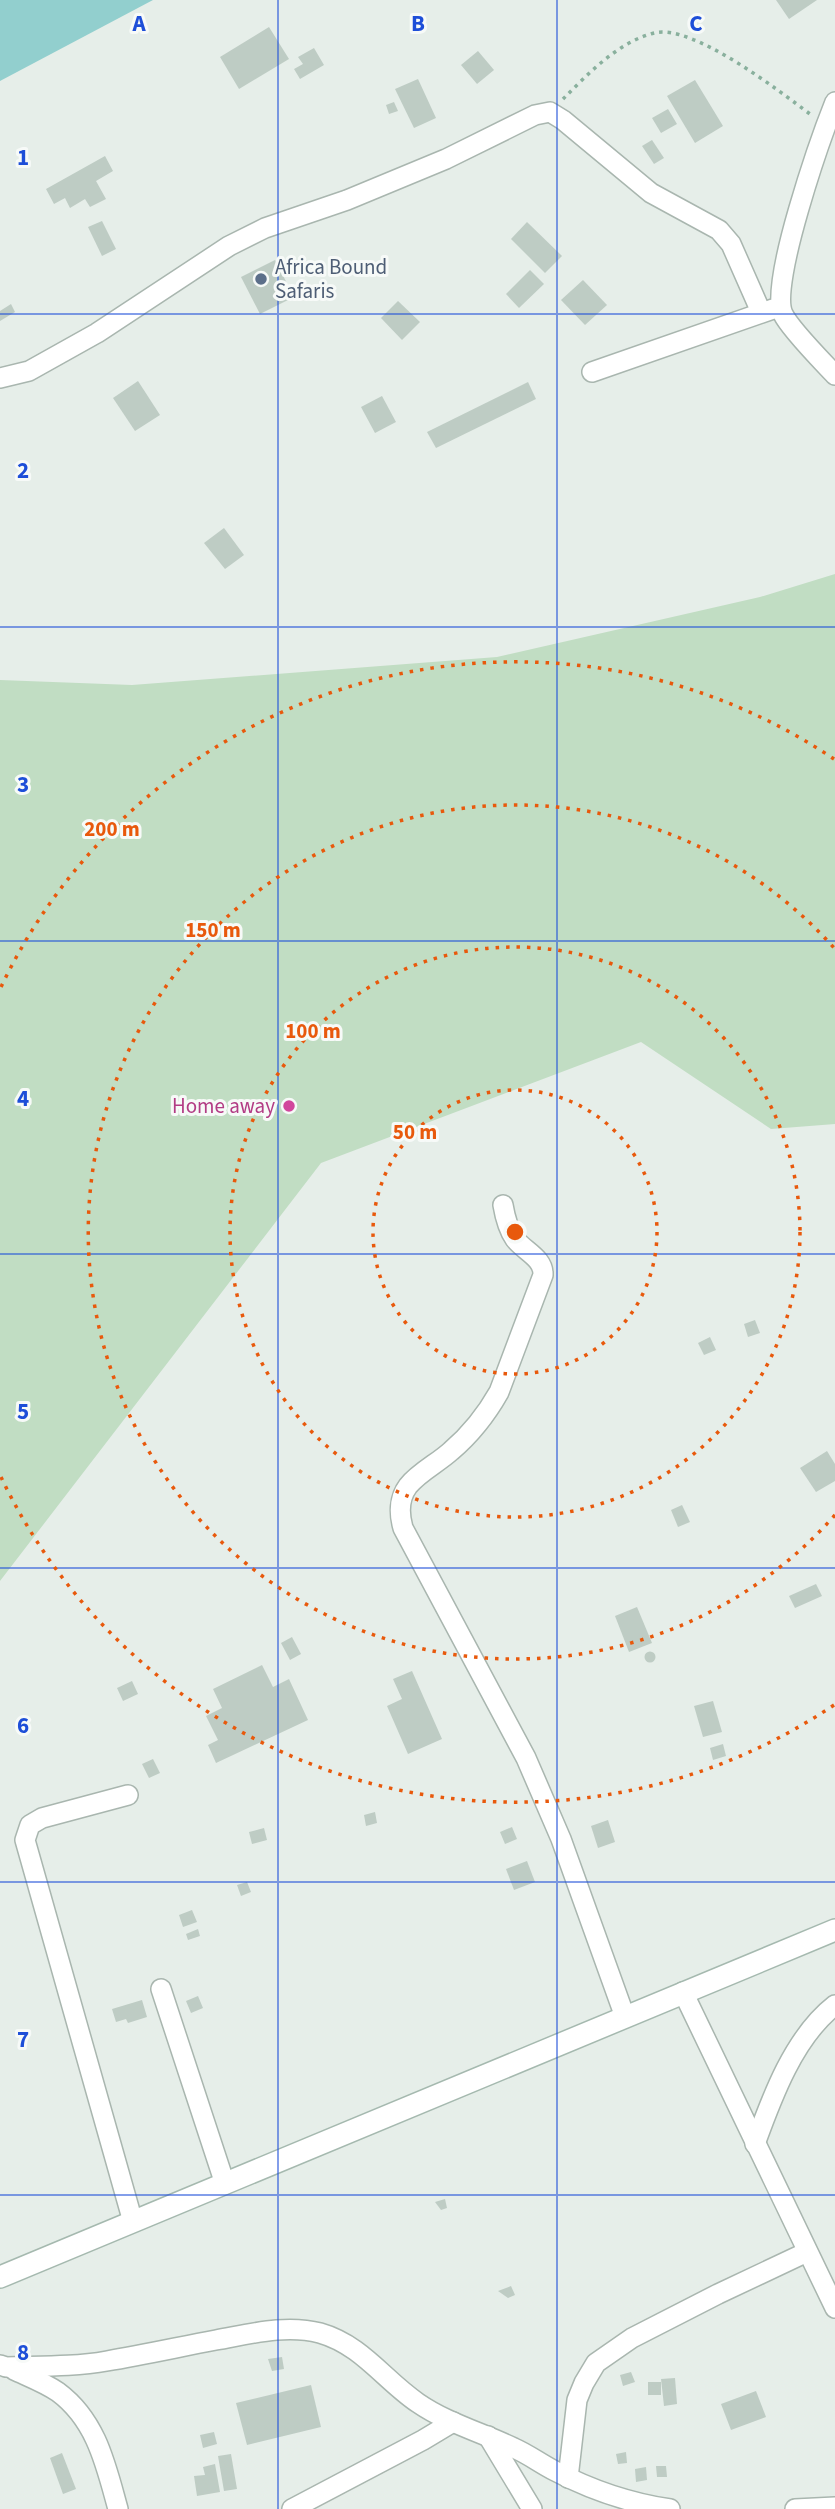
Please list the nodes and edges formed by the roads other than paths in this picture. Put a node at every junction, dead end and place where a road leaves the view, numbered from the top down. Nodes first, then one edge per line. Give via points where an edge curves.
1 (835, 102) edge
2 (780, 307) junction
3 (761, 312) junction
4 (592, 372) dead end
5 (835, 375) edge
6 (0, 378) edge
7 (503, 1205) dead end
8 (128, 1794) dead end
9 (835, 1930) edge
10 (160, 1989) dead end
11 (683, 1992) junction
12 (835, 2005) edge
13 (625, 2017) junction
14 (755, 2144) junction
15 (225, 2184) junction
16 (133, 2222) junction
17 (807, 2252) junction
18 (0, 2277) edge
19 (835, 2308) edge
20 (3, 2366) edge
21 (453, 2422) junction
22 (488, 2436) junction
23 (568, 2478) junction
24 (835, 2507) edge
25 (118, 2509) edge
26 (292, 2509) edge
27 (532, 2509) edge
28 (670, 2509) edge
29 (795, 2509) edge

1 - 2 street via 784,265
2 - 3 street
2 - 5 street
3 - 4 street
3 - 6 street via 732,244 719,230 651,193 550,112 347,200 265,228 97,333 29,371
7 - 13 street via 512,1234 540,1261 543,1275 490,1409 451,1451 408,1486 400,1517 526,1758 561,1839
8 - 16 street via 42,1818 30,1825 25,1840
9 - 11 main road
10 - 15 street
11 - 13 main road
11 - 14 street
12 - 14 street via 809,2032 793,2059
13 - 15 main road
14 - 17 street
15 - 16 main road
16 - 18 main road
17 - 19 street
17 - 23 street via 632,2338 596,2363 577,2400
20 - 21 street via 104,2362 260,2332 300,2329 350,2346 421,2406
20 - 25 street via 58,2392 82,2418 100,2447
21 - 22 street
21 - 26 street
22 - 23 street
22 - 27 street
23 - 28 street via 617,2498
24 - 29 street

